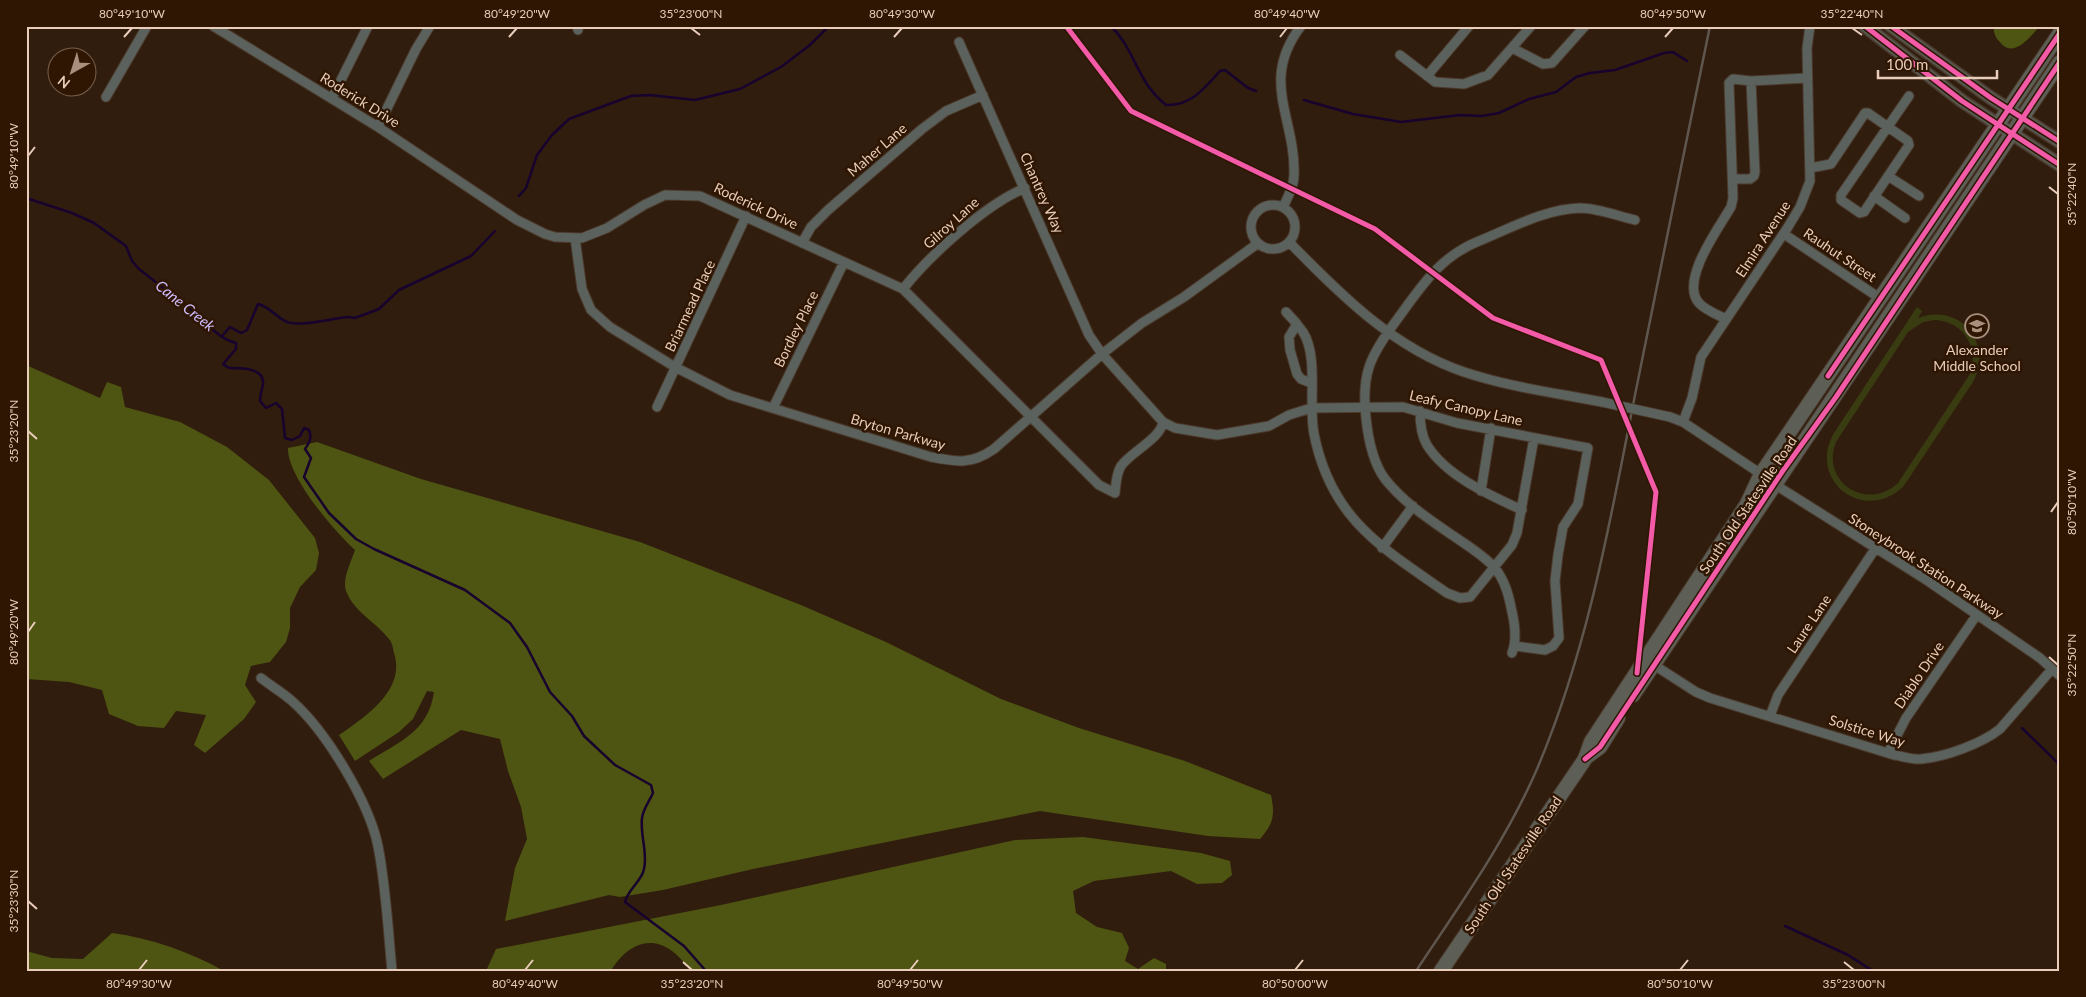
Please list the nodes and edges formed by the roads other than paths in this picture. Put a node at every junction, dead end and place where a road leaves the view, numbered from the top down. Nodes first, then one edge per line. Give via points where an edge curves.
1 (148, 26) edge
2 (213, 26) edge
3 (368, 26) edge
4 (1301, 26) edge
5 (1469, 26) edge
6 (1531, 26) edge
7 (1585, 26) edge
8 (1810, 26) edge
9 (1865, 26) edge
10 (1891, 26) edge
11 (426, 28) edge
12 (2060, 33) edge
13 (958, 42) dead end
14 (1514, 49) junction
15 (1400, 55) dead end
16 (2060, 62) edge
17 (1427, 76) junction
18 (1808, 78) junction
19 (1751, 81) junction
20 (983, 95) junction
21 (1909, 96) dead end
22 (106, 98) dead end
23 (332, 98) junction
24 (2009, 110) junction
25 (2021, 118) junction
26 (1998, 125) junction
27 (378, 126) junction
28 (1888, 126) junction
29 (2010, 134) junction
30 (2060, 142) edge
31 (2060, 165) edge
32 (1810, 168) junction
33 (1888, 176) junction
34 (1732, 179) junction
35 (1024, 188) junction
36 (1874, 196) junction
37 (1919, 196) dead end
38 (1284, 208) junction
39 (746, 216) junction
40 (1905, 218) dead end
41 (1635, 220) dead end
42 (1784, 234) junction
43 (575, 238) junction
44 (1289, 242) junction
45 (802, 243) junction
46 (1257, 244) junction
47 (844, 262) junction
48 (903, 289) junction
49 (1880, 299) junction
50 (1286, 312) dead end
51 (1726, 319) junction
52 (1297, 324) junction
53 (1388, 332) junction
54 (1102, 354) junction
55 (677, 367) junction
56 (1311, 383) junction
57 (657, 407) dead end
58 (1365, 407) junction
59 (773, 408) junction
60 (1311, 408) junction
61 (1806, 408) junction
62 (1420, 411) junction
63 (1029, 417) junction
64 (1163, 422) junction
65 (1683, 422) junction
66 (1491, 428) junction
67 (1534, 438) junction
68 (1761, 474) junction
69 (1774, 484) junction
70 (1481, 491) junction
71 (1413, 506) junction
72 (1522, 510) junction
73 (1382, 548) junction
74 (1875, 549) junction
75 (1494, 567) junction
76 (1717, 571) junction
77 (1976, 616) junction
78 (1654, 665) junction
79 (2052, 669) junction
80 (2060, 676) edge
81 (261, 678) dead end
82 (1770, 716) junction
83 (1888, 753) junction
84 (1585, 759) junction
85 (1446, 969) edge
86 (392, 971) edge

1 - 22 street
2 - 23 street, Roderick Drive
3 - 23 street
4 - 38 street via 1289,46 1281,71 1280,90 1291,138 1294,176
5 - 17 street
6 - 14 street
7 - 14 street via 1552,63 1543,64
8 - 18 street, Elmira Avenue
9 - 26 street via 1936,82
10 - 24 street
11 - 27 street
12 - 24 main road, South Old Statesville Road
13 - 20 street, Chantrey Way
14 - 17 street via 1488,75 1464,84 1435,82
15 - 17 street
16 - 25 main road, South Old Statesville Road
18 - 19 street
18 - 32 street, Elmira Avenue
19 - 34 street via 1755,172 1750,179
19 - 34 street via 1733,79 1728,83
20 - 35 street, Chantrey Way
20 - 45 street, Maher Lane via 946,111 922,128 828,210 811,227
21 - 28 street
23 - 27 street, Roderick Drive
24 - 25 street
24 - 26 main road, South Old Statesville Road
25 - 29 main road, South Old Statesville Road
25 - 30 street
26 - 29 street
26 - 49 main road, South Old Statesville Road
27 - 43 street, Roderick Drive via 526,225 555,237
28 - 32 street via 1865,113 1828,167
28 - 33 street via 1910,143
28 - 36 street via 1840,198 1862,213
29 - 31 street
29 - 69 main road, South Old Statesville Road via 1836,397
32 - 42 street, Elmira Avenue via 1810,180 1800,207
33 - 36 street
33 - 37 street
34 - 51 street via 1731,207 1701,255 1694,288 1699,303
35 - 48 street, Gilroy Lane via 990,207 917,272
35 - 54 street, Chantrey Way via 1089,335
36 - 40 street
38 - 44 street via 1295,225
38 - 46 street via 1269,205 1257,211 1250,224
39 - 43 street, Roderick Drive via 700,196 665,195 594,235
39 - 45 street, Roderick Drive
39 - 55 street, Briarmead Place
41 - 53 street via 1581,208 1544,214 1465,247 1436,268
42 - 49 street, Rauhut Street
42 - 51 street, Elmira Avenue
43 - 55 street, Bryton Parkway via 582,289 591,310 610,327
44 - 46 street via 1276,250
44 - 53 street via 1330,283
45 - 47 street, Roderick Drive
46 - 54 street, Bryton Parkway
47 - 48 street, Roderick Drive
47 - 59 street, Bordley Place
48 - 63 street, Roderick Drive
49 - 61 main road, South Old Statesville Road
50 - 52 street
51 - 65 street, Elmira Avenue via 1701,358
52 - 56 street via 1304,334 1311,357
52 - 56 street via 1289,336 1290,350 1297,374
53 - 58 street via 1370,361 1364,389
53 - 65 street, bridge via 1423,354 1463,371 1508,384
54 - 63 street, Bryton Parkway
54 - 64 street, Chantrey Way
55 - 57 street, Briarmead Place
55 - 59 street, Bryton Parkway via 730,395
56 - 60 street
58 - 60 street, Leafy Canopy Lane
58 - 62 street, Leafy Canopy Lane via 1403,407
58 - 71 street via 1367,430 1384,478
59 - 63 street, Bryton Parkway via 952,462 980,458
60 - 64 street, Leafy Canopy Lane via 1289,414 1269,426 1217,436 1175,428
60 - 73 street via 1314,434 1339,501
61 - 68 main road, South Old Statesville Road
61 - 69 main road via 1803,425 1774,470
62 - 66 street, Leafy Canopy Lane via 1457,424
62 - 70 street via 1420,424 1428,446 1445,465
63 - 64 street, Roderick Drive via 1099,485 1115,493 1121,467 1159,432
65 - 68 street
66 - 67 street, Leafy Canopy Lane
66 - 70 street
67 - 72 street
67 - 75 street, Leafy Canopy Lane via 1588,448 1578,504 1563,527 1558,555 1555,580 1559,638 1553,646 1545,650 1513,650 1515,623 1509,595
68 - 76 main road via 1764,486 1731,539
68 - 84 main road, South Old Statesville Road via 1747,504 1591,742
69 - 74 street, Stoneybrook Station Parkway
69 - 76 main road, South Old Statesville Road
70 - 72 street
71 - 73 street
71 - 75 street
72 - 75 street via 1512,546
73 - 75 street via 1446,593 1460,598 1470,597 1477,591
74 - 77 street, Stoneybrook Station Parkway via 1925,579
74 - 82 street, Laure Lane via 1778,695
76 - 78 main road, South Old Statesville Road
77 - 79 street, Stoneybrook Station Parkway
77 - 83 street, Diablo Drive via 1906,718
78 - 82 street, Solstice Way via 1696,692
78 - 84 main road, South Old Statesville Road via 1600,747
79 - 80 street, Stoneybrook Station Parkway
79 - 83 street, Solstice Way via 2000,728 1975,744 1920,759
81 - 86 street via 291,700 318,728 365,810 378,845
82 - 83 street, Solstice Way
84 - 85 main road, South Old Statesville Road

